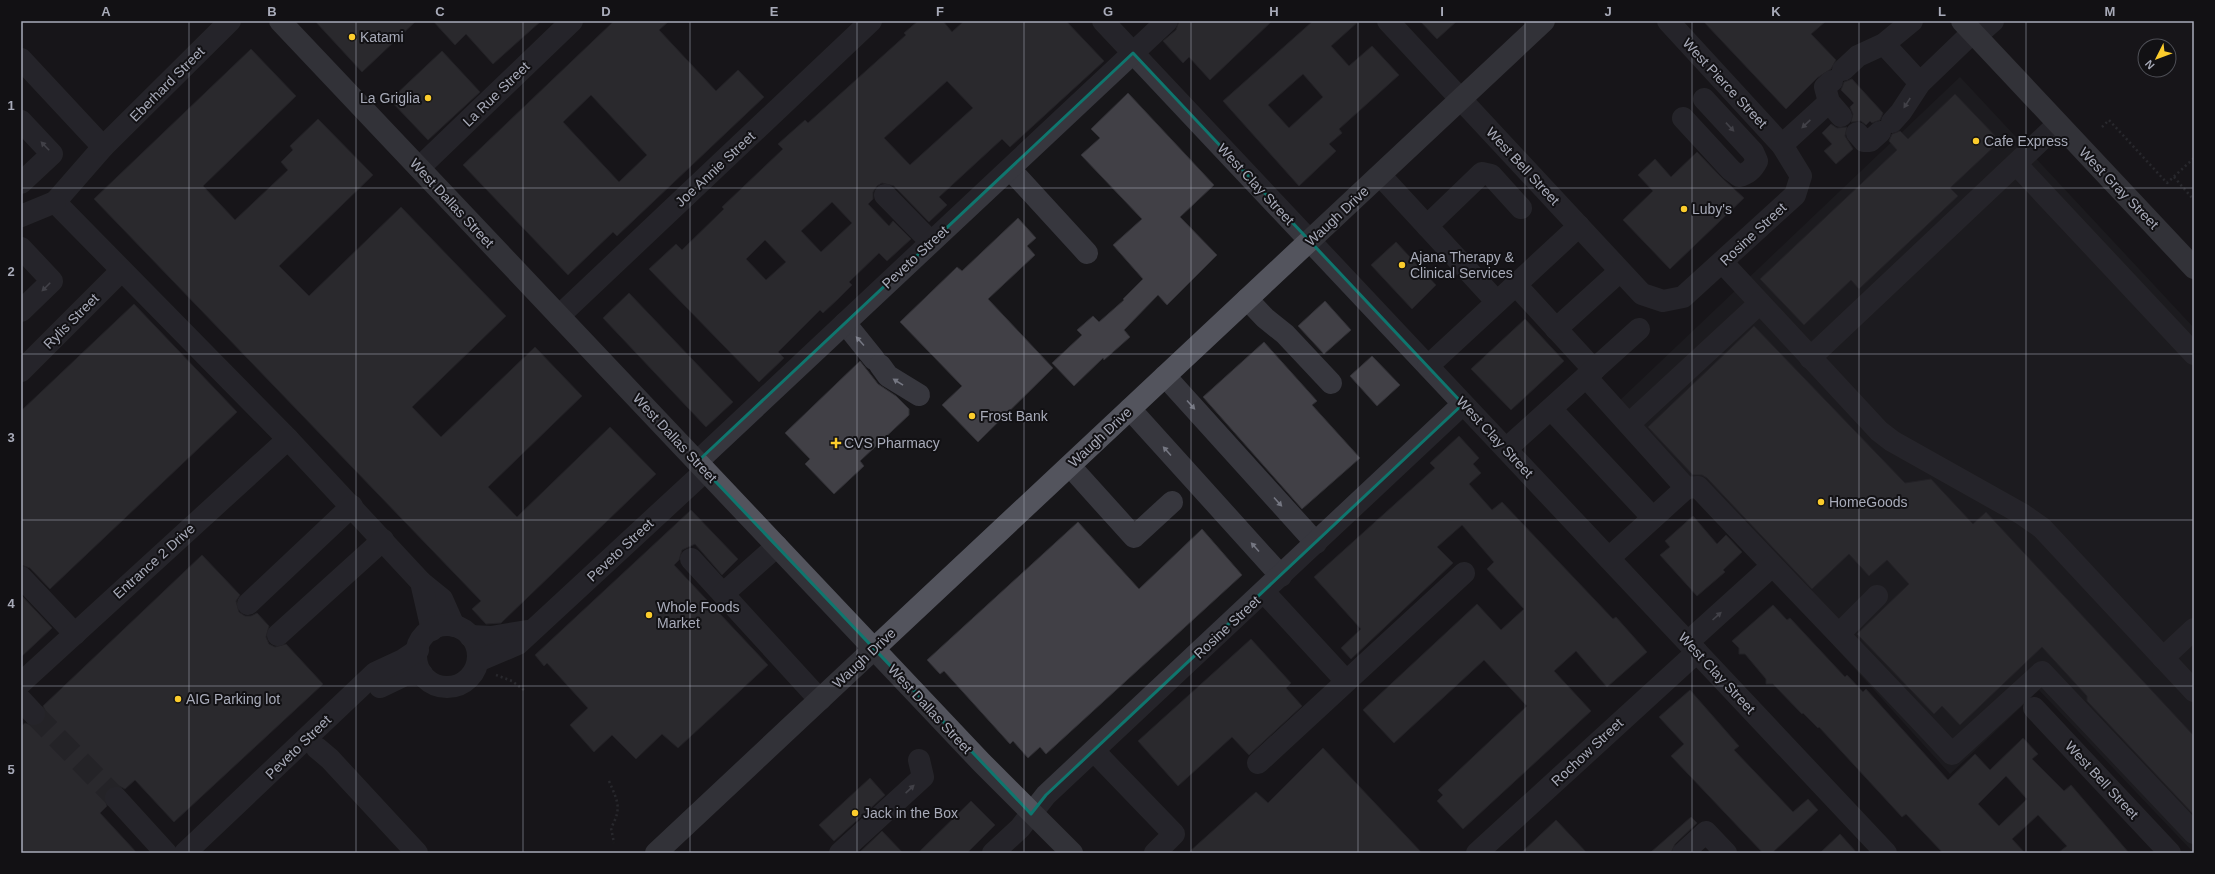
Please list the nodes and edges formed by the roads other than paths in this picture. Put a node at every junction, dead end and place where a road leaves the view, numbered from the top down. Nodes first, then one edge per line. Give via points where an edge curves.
1 (230, 21) edge
2 (280, 21) edge
3 (572, 21) edge
4 (871, 21) edge
5 (1103, 21) edge
6 (1167, 21) edge
7 (1388, 21) edge
8 (1544, 21) edge
9 (1668, 21) edge
10 (1912, 21) edge
11 (1993, 21) edge
12 (1970, 30) edge
13 (1884, 44) junction
14 (1133, 53) junction
15 (21, 59) edge
16 (1920, 83) junction
17 (1461, 99) junction
18 (1704, 99) dead end
19 (1684, 118) dead end
20 (21, 122) edge
21 (2058, 124) junction
22 (1857, 134) dead end
23 (1782, 146) junction
24 (103, 147) junction
25 (2016, 164) junction
26 (419, 168) junction
27 (1010, 169) junction
28 (1380, 176) junction
29 (21, 183) edge
30 (885, 195) dead end
31 (55, 202) junction
32 (1521, 208) dead end
33 (21, 216) edge
34 (1427, 226) junction
35 (1579, 226) junction
36 (1310, 241) junction
37 (931, 242) junction
38 (21, 248) edge
39 (1087, 253) dead end
40 (1722, 262) junction
41 (2194, 268) edge
42 (1620, 270) junction
43 (121, 271) junction
44 (1516, 285) junction
45 (1247, 300) junction
46 (1663, 301) joint
47 (1497, 302) junction
48 (1760, 303) junction
49 (21, 311) edge
50 (559, 316) junction
51 (845, 323) junction
52 (1556, 329) junction
53 (1639, 329) dead end
54 (2194, 354) edge
55 (1810, 358) junction
56 (1428, 366) junction
57 (21, 371) edge
58 (1590, 374) junction
59 (1165, 376) junction
60 (1331, 383) dead end
61 (919, 395) dead end
62 (1463, 404) junction
63 (1130, 409) junction
64 (1551, 409) junction
65 (1629, 424) junction
66 (288, 439) junction
67 (1506, 449) junction
68 (701, 466) junction
69 (1070, 466) junction
70 (1686, 488) junction
71 (1172, 502) dead end
72 (352, 506) junction
73 (1653, 518) junction
74 (383, 540) junction
75 (1316, 543) junction
76 (777, 546) junction
77 (1609, 558) junction
78 (691, 559) dead end
79 (1772, 566) junction
80 (1464, 573) dead end
81 (1281, 576) junction
82 (21, 577) edge
83 (421, 582) junction
84 (1264, 592) junction
85 (722, 594) junction
86 (1877, 596) dead end
87 (248, 604) dead end
88 (2194, 629) edge
89 (432, 630) junction
90 (534, 630) junction
91 (462, 631) junction
92 (75, 634) junction
93 (1838, 634) junction
94 (278, 635) dead end
95 (1692, 647) junction
96 (874, 648) junction
97 (418, 650) junction
98 (2164, 658) junction
99 (486, 668) junction
100 (422, 674) junction
101 (1346, 681) junction
102 (21, 683) edge
103 (2194, 690) edge
104 (820, 700) junction
105 (2034, 708) dead end
106 (317, 748) junction
107 (1094, 751) junction
108 (919, 760) dead end
109 (1258, 763) dead end
110 (116, 798) tunnel mouth
111 (1031, 814) junction
112 (2194, 833) edge
113 (166, 853) edge
114 (185, 853) edge
115 (205, 853) edge
116 (417, 853) edge
117 (656, 853) edge
118 (840, 853) edge
119 (993, 853) edge
120 (1072, 853) edge
121 (1155, 853) edge
122 (1477, 853) edge
123 (1683, 853) edge
124 (1726, 853) edge
125 (1886, 853) edge
126 (2170, 853) edge

1 - 24 street, Eberhard Street
2 - 26 main road, West Dallas Street
3 - 26 street, La Rue Street
4 - 50 street, Joe Annie Street
5 - 14 street, West Clay Street
6 - 14 street, Peveto Street
7 - 17 street, West Bell Street
8 - 17 main road, Waugh Drive
9 - 23 street, West Pierce Street
10 - 13 street
11 - 12 street
12 - 16 street
12 - 21 main road, West Gray Street
13 - 16 street
13 -> 23 street via 1837,81
14 - 27 street, Peveto Street
14 - 36 street, West Clay Street
15 - 24 street
16 -> 22 street via 1901,112 1870,141 1864,141
17 - 28 main road, Waugh Drive
17 - 35 street, West Bell Street
18 -> 19 street via 1753,152 1757,161 1753,169 1739,176
29 -> 20 street via 52,154
21 - 25 street
21 - 41 main road, West Gray Street
23 - 40 street, Rosine Street via 1801,176 1794,196
24 - 31 street, Eberhard Street
25 - 54 street
25 - 55 street
26 - 50 main road, West Dallas Street
27 - 37 street, Peveto Street
27 - 39 street
28 - 34 street
28 - 36 main road, Waugh Drive
30 - 37 street
31 - 33 street
31 - 43 street
32 - 34 street via 1491,175 1482,173
34 - 47 street
35 - 42 street, West Bell Street
35 - 44 street
36 - 45 main road, Waugh Drive
36 - 56 street, West Clay Street
37 - 51 street, Peveto Street
38 -> 49 street via 52,281
40 - 46 street, Rosine Street via 1682,297
40 - 48 street
42 - 46 street, West Bell Street via 1642,294
42 - 52 street
43 - 57 street, Rylis Street
43 - 66 street
44 - 47 street
44 - 52 street
45 - 59 main road, Waugh Drive
45 - 60 street via 1285,334
47 - 56 street
48 - 55 street
48 - 65 street
50 - 68 main road, West Dallas Street
61 -> 51 street via 888,376
51 - 68 street, Peveto Street
52 - 58 street
53 - 58 street
55 - 98 street via 1892,441 2022,514 2042,528
56 - 62 street, West Clay Street
58 - 64 street
58 - 65 street
59 - 63 main road, Waugh Drive
59 -> 75 street
62 - 67 street, West Clay Street
62 - 75 street, Rosine Street
63 - 69 main road, Waugh Drive
81 -> 63 street
64 - 67 street
64 - 73 street
65 - 70 street
66 - 72 street
66 - 92 street, Entrance 2 Drive
67 - 77 street, West Clay Street
68 - 76 main road, West Dallas Street
68 - 90 street, Peveto Street
69 - 71 street via 1134,537
69 - 96 main road, Waugh Drive
70 - 73 street
70 - 79 street via 1698,487
72 - 74 street
72 - 87 street
73 - 77 street
74 - 83 street
74 - 94 street
75 - 81 street, Rosine Street
76 - 85 street
76 - 96 main road, West Dallas Street
77 - 95 street, West Clay Street
78 - 85 street
79 - 93 street
95 -> 79 street, Rochow Street
80 - 101 street
81 - 84 street, Rosine Street
82 - 92 street
83 - 89 street
83 - 91 street via 442,599
84 - 101 street
84 - 107 street, Rosine Street
85 - 104 street
86 - 93 street
88 - 98 street
89 - 91 street via 442,626
89 - 97 street via 425,635
90 - 91 street via 491,637
90 - 99 street, Peveto Street
91 - 99 street
92 - 102 street, Entrance 2 Drive
93 - 112 street via 1952,754 2042,672
95 - 122 street, Rochow Street
95 - 125 street, West Clay Street
96 - 104 main road, Waugh Drive
96 - 111 main road, West Dallas Street
97 - 100 street via 417,658
97 - 114 street, Peveto Street via 375,673
98 - 103 street
99 - 100 street via 450,687 434,684
100 - 106 street, Peveto Street via 405,675 383,685
101 - 109 street
104 - 117 main road, Waugh Drive
105 - 126 street, West Bell Street
106 - 115 street, Peveto Street
106 - 116 street
107 - 111 street, Rosine Street via 1046,795
107 - 121 street via 1174,834
118 -> 108 street via 923,777
110 - 113 street
111 - 119 street, Rosine Street
111 - 120 main road, West Dallas Street
123 - 124 street via 1706,832

